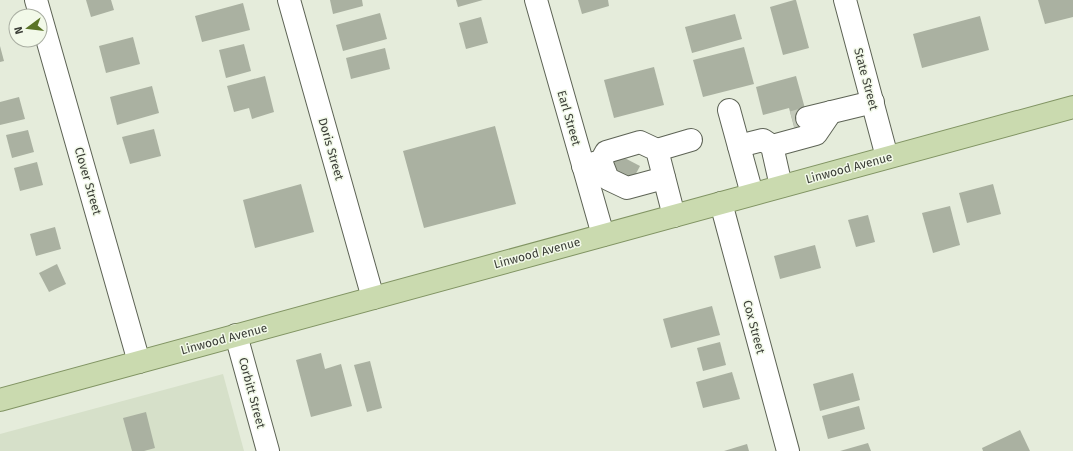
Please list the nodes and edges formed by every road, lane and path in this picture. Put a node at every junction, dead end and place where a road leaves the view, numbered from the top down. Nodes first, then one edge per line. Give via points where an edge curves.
1 (36, 0) edge
2 (289, 0) edge
3 (536, 0) edge
4 (845, 0) edge
5 (873, 102) junction
6 (1073, 107) edge
7 (729, 110) dead end
8 (831, 112) junction
9 (691, 140) dead end
10 (777, 144) junction
11 (738, 146) junction
12 (657, 150) junction
13 (887, 158) junction
14 (592, 163) junction
15 (664, 178) junction
16 (782, 186) junction
17 (752, 194) junction
18 (721, 203) junction
19 (674, 216) junction
20 (603, 235) junction
21 (373, 298) junction
22 (236, 335) junction
23 (139, 362) junction
24 (0, 400) edge
25 (268, 451) edge
26 (788, 451) edge

1 - 23 street, Clover Street
2 - 21 street, Doris Street
3 - 14 street, Earl Street
4 - 5 street, State Street
5 - 8 street
5 - 13 street, State Street
6 - 13 main road, Linwood Avenue
7 - 11 street
8 - 10 street via 800,120
8 - 10 street via 816,134
9 - 12 street
10 - 11 street via 764,140
10 - 16 street
11 - 17 street
12 - 14 street via 640,142 606,152
12 - 15 street
13 - 16 main road, Linwood Avenue
14 - 15 street via 608,179 627,188
14 - 20 street, Earl Street
15 - 19 street
16 - 17 main road, Linwood Avenue
17 - 18 main road, Linwood Avenue
18 - 19 main road, Linwood Avenue
18 - 26 street, Cox Street
19 - 20 main road, Linwood Avenue
20 - 21 main road, Linwood Avenue
21 - 22 main road, Linwood Avenue
22 - 23 main road, Linwood Avenue
22 - 25 street, Corbitt Street
23 - 24 main road, Linwood Avenue

